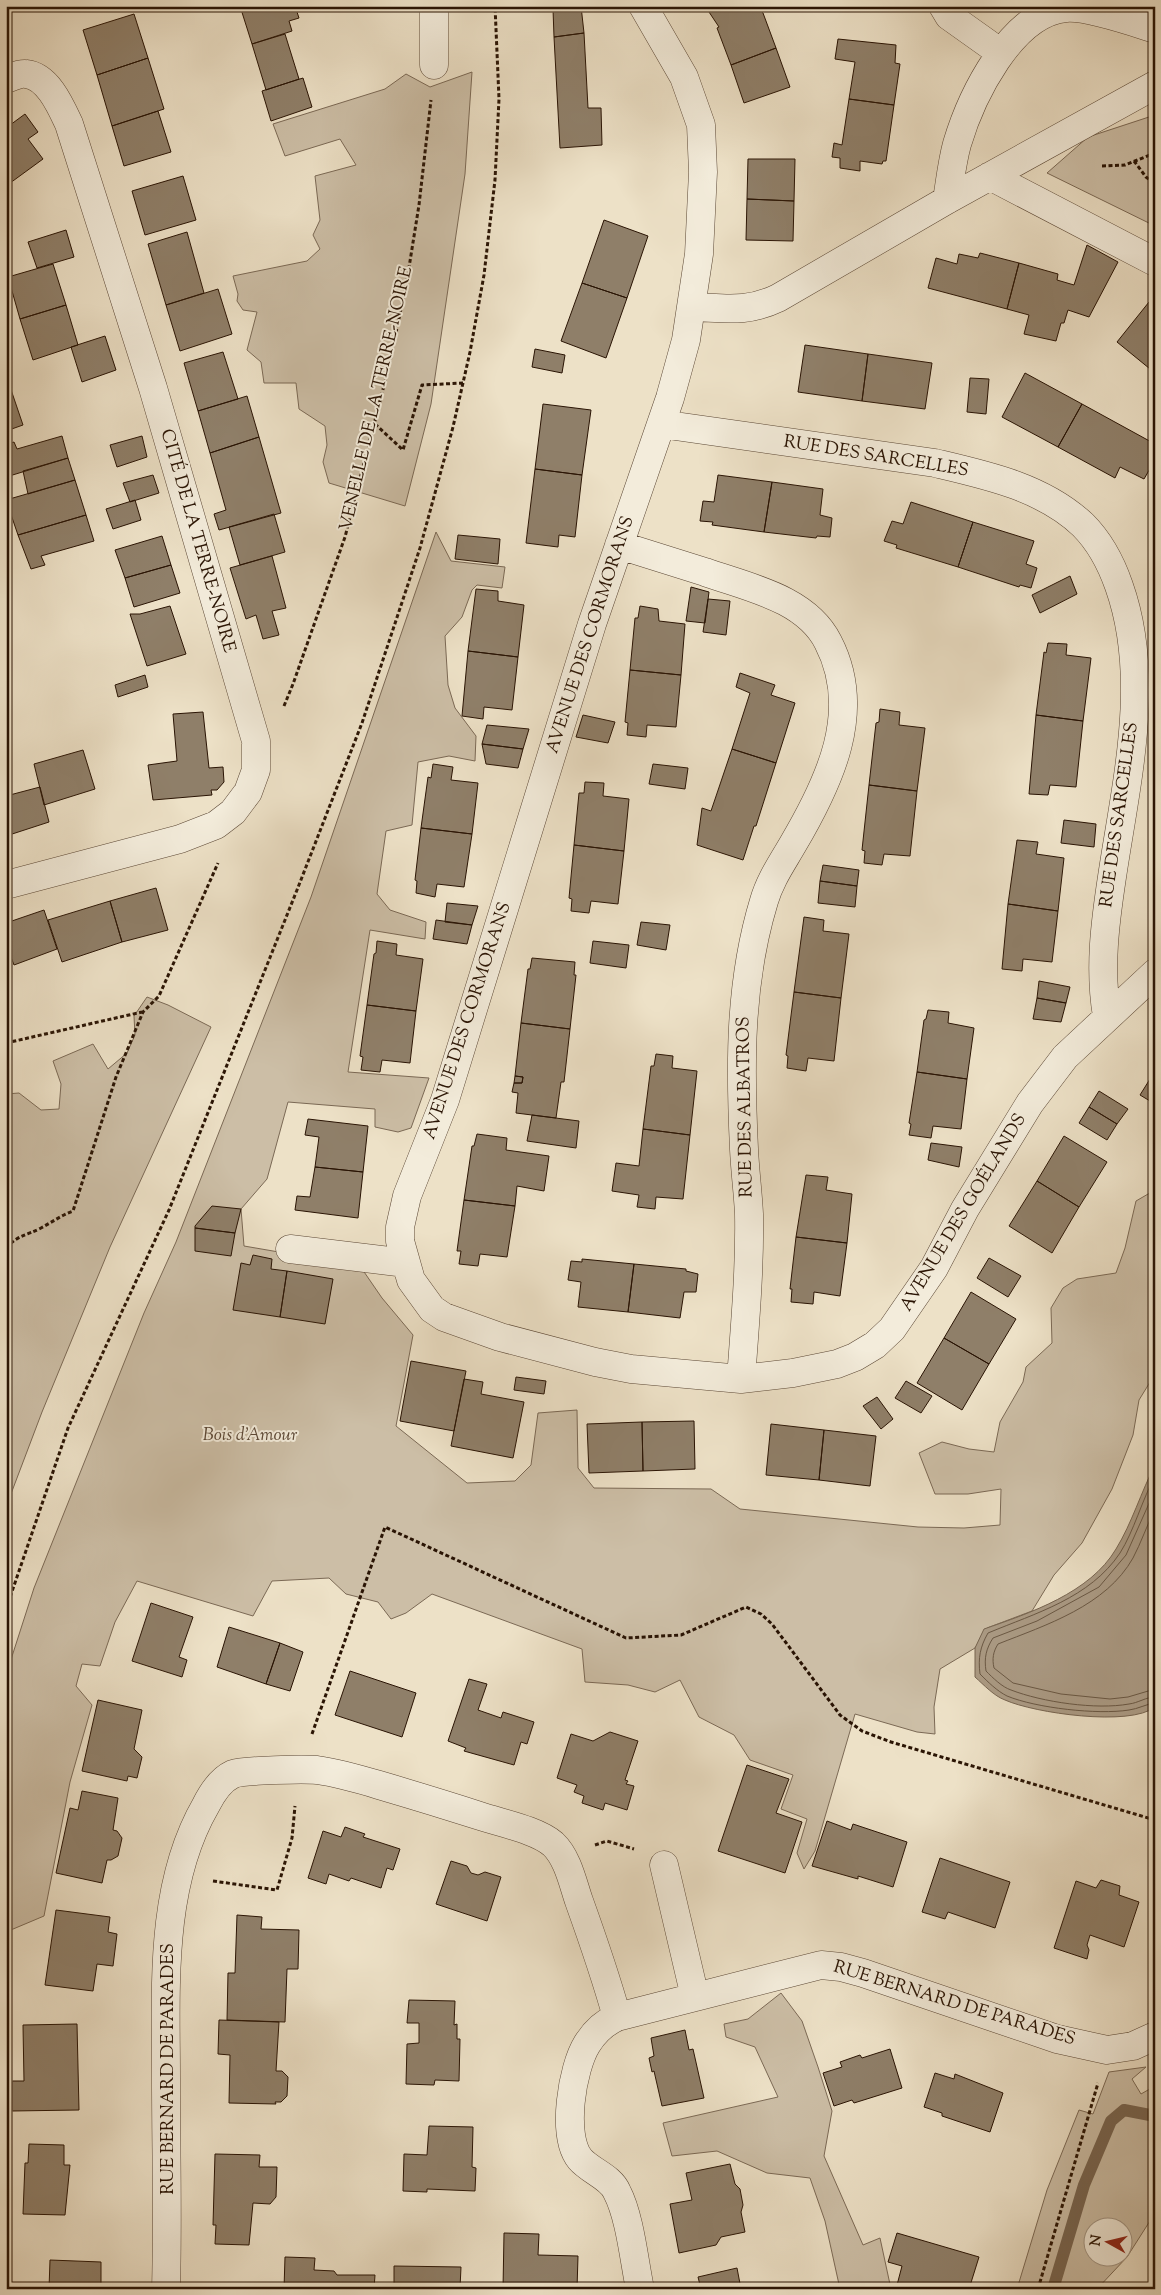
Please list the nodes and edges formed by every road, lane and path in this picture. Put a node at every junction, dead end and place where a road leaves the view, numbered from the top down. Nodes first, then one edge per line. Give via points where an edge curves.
1 (434, 6) edge
2 (495, 6) edge
3 (643, 6) edge
4 (943, 6) edge
5 (1155, 29) edge
6 (1001, 53) junction
7 (434, 65) joint
8 (6, 79) edge
9 (1155, 86) edge
10 (1155, 152) edge
11 (1134, 161) junction
12 (1102, 166) dead end
13 (990, 176) junction
14 (1155, 184) edge
15 (946, 200) junction
16 (1155, 262) edge
17 (692, 307) junction
18 (463, 383) junction
19 (375, 424) junction
20 (661, 424) junction
21 (619, 545) junction
22 (256, 741) junction
23 (216, 825) junction
24 (6, 885) edge
25 (1155, 973) edge
26 (143, 1012) junction
27 (1107, 1016) junction
28 (6, 1043) edge
29 (6, 1248) edge
30 (290, 1249) dead end
31 (406, 1263) junction
32 (742, 1379) junction
33 (6, 1609) edge
34 (300, 1770) junction
35 (1155, 1820) edge
36 (560, 1854) junction
37 (664, 1865) joint
38 (178, 1876) junction
39 (695, 1997) junction
40 (617, 2017) junction
41 (1155, 2036) edge
42 (1108, 2050) junction
43 (166, 2289) edge
44 (640, 2289) edge
45 (1038, 2289) edge

1 - 7 street
2 - 18 path via 499,99 494,180 484,275
3 - 17 street, AVENUE DES CORMORANS via 684,77 701,125 704,172
4 - 6 street via 949,16
5 - 6 street via 1068,7 1040,16
6 - 15 street via 968,112 957,144
7 - 19 path, VENELLE DE LA TERRE-NOIRE via 428,133 407,280
8 - 22 street, CITÉ DE LA TERRE-NOIRE via 25,73 35,77 57,99 69,124 153,388
9 - 13 street
10 - 11 path
11 - 12 path via 1125,165
11 - 14 path
13 - 15 street
13 - 16 street
15 - 17 street via 761,306 747,309
17 - 20 street, AVENUE DES CORMORANS via 679,369
18 - 19 path via 422,385 403,450
18 - 33 path via 420,548 362,723 169,1210 68,1428
19 - 22 path, VENELLE DE LA TERRE-NOIRE via 345,537 293,684 277,722
20 - 21 street, AVENUE DES CORMORANS
20 - 27 street, RUE DES SARCELLES via 935,463 970,471 1038,496 1075,519 1100,545 1124,600 1134,692 1133,727 1104,937 1102,989
21 - 31 street, AVENUE DES CORMORANS via 445,1100 407,1196 400,1228
21 - 32 street, RUE DES ALBATROS via 748,586 787,603 817,627 827,640 836,660 845,698 843,723 830,772 776,871 764,900 752,947 740,1048 749,1252
22 - 23 street, CITÉ DE LA TERRE-NOIRE via 256,770 248,792 233,812
23 - 24 street, CITÉ DE LA TERRE-NOIRE via 180,839
23 - 26 path via 220,859 159,996
25 - 27 street, AVENUE DES GOÉLANDS
26 - 28 path
26 - 29 path via 116,1077 74,1211 24,1233
27 - 32 street, AVENUE DES GOÉLANDS via 1065,1057 1030,1103 965,1209 934,1268 892,1329 875,1345 837,1364
30 - 31 street
31 - 32 street, AVENUE DES GOÉLANDS via 411,1280 432,1309 444,1318 465,1326 550,1351 622,1367
34 - 35 path via 386,1526 626,1638 681,1635 746,1607 772,1624 840,1715 862,1731
34 - 36 street, RUE BERNARD DE PARADES via 332,1773 367,1782 510,1826 537,1835 553,1844
34 - 38 street, RUE BERNARD DE PARADES via 250,1771 233,1774 219,1783 204,1807
34 - 38 path via 292,1838 277,1890
36 - 37 path via 607,1841 660,1856
36 - 40 street, RUE BERNARD DE PARADES via 590,1932
37 - 39 street
38 - 43 street, RUE BERNARD DE PARADES via 166,1995 169,2199
39 - 40 street, RUE BERNARD DE PARADES
39 - 42 street, RUE BERNARD DE PARADES via 821,1965 841,1967 1057,2039
40 - 44 street via 596,2031 579,2060 571,2129 573,2146 580,2159 617,2190
41 - 42 street, RUE BERNARD DE PARADES via 1133,2046
42 - 45 path

